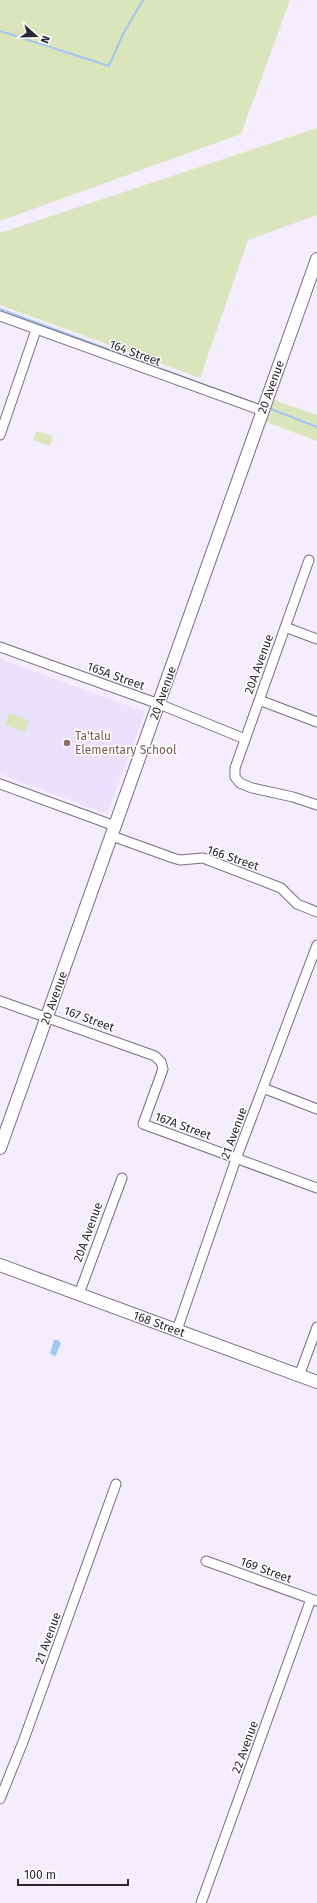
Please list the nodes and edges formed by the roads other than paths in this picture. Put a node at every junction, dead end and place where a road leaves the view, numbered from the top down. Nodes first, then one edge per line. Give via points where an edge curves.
1 (316, 264) edge
2 (0, 316) edge
3 (36, 330) junction
4 (263, 411) junction
5 (0, 435) edge
6 (309, 560) dead end
7 (285, 627) junction
8 (317, 638) edge
9 (0, 647) edge
10 (259, 700) junction
11 (159, 704) junction
12 (317, 722) edge
13 (245, 739) junction
14 (0, 784) edge
15 (317, 806) edge
16 (114, 831) junction
17 (317, 912) edge
18 (317, 945) edge
19 (0, 1002) edge
20 (47, 1017) junction
21 (263, 1088) junction
22 (317, 1109) edge
23 (143, 1124) joint
24 (0, 1148) edge
25 (236, 1159) junction
26 (122, 1178) dead end
27 (317, 1188) edge
28 (0, 1265) edge
29 (79, 1294) junction
30 (317, 1327) edge
31 (177, 1330) junction
32 (299, 1376) junction
33 (317, 1382) edge
34 (116, 1484) dead end
35 (206, 1561) dead end
36 (314, 1600) edge
37 (0, 1798) edge
38 (201, 1903) edge

1 - 4 street, 20 Avenue
2 - 3 street, 164 Street
3 - 4 street, 164 Street
3 - 5 street
4 - 11 street, 20 Avenue
6 - 7 street, 20A Avenue
7 - 8 street
7 - 10 street, 20A Avenue
9 - 11 street, 165A Street
10 - 12 street
10 - 13 street, 20A Avenue
11 - 13 street, 165A Street
11 - 16 street, 20 Avenue
13 - 15 street, 20A Avenue via 235,768 235,777 240,783
14 - 16 street, 166 Street
16 - 17 street, 166 Street via 173,858 203,858 281,888 297,904
16 - 20 street, 20 Avenue
18 - 21 street, 21 Avenue
19 - 20 street, 167 Street
20 - 23 street, 167 Street via 155,1056 161,1062 163,1069
20 - 24 street, 20 Avenue
21 - 22 street
21 - 25 street, 21 Avenue
23 - 25 street, 167A Street
25 - 27 street, 167A Street
25 - 31 street, 21 Avenue
26 - 29 street, 20A Avenue
28 - 29 street, 168 Street
29 - 31 street, 168 Street
30 - 32 street
31 - 32 street, 168 Street
32 - 33 street, 168 Street
34 - 37 street, 21 Avenue via 26,1734
35 - 36 street, 169 Street
36 - 38 street, 22 Avenue

